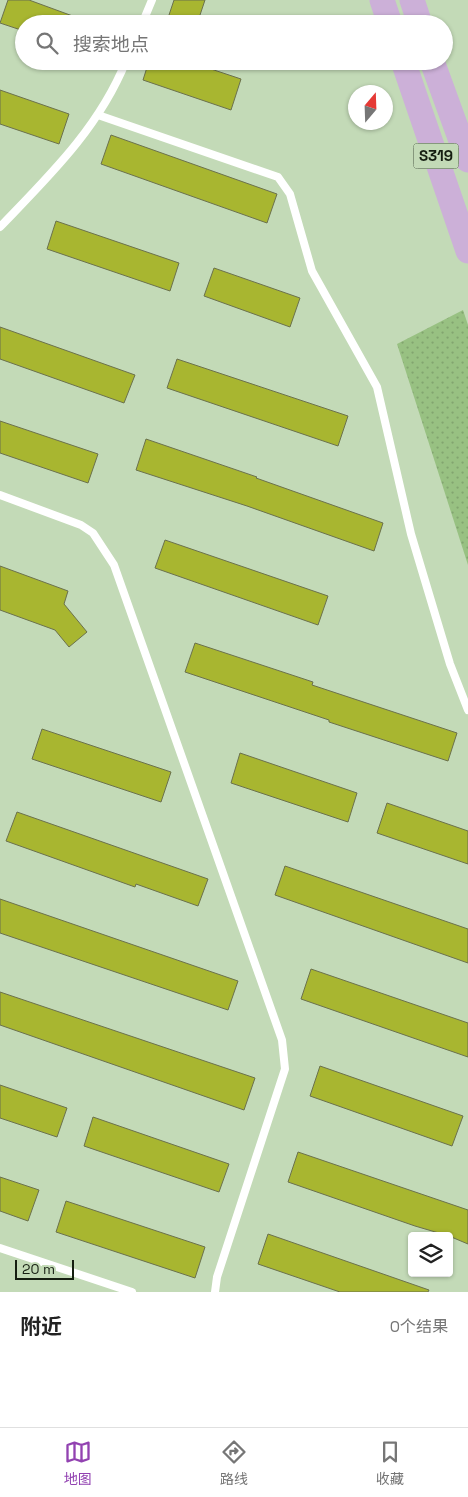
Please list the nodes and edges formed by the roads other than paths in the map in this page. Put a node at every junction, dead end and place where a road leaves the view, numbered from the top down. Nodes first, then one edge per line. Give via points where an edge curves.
1 (152, 0) edge
2 (382, 0) edge
3 (412, 0) edge
4 (146, 15) edge
5 (387, 15) edge
6 (417, 15) edge
7 (123, 70) edge
8 (406, 70) edge
9 (435, 70) edge
10 (98, 115) junction
11 (468, 160) edge
12 (0, 227) edge
13 (468, 251) edge
14 (0, 495) edge
15 (468, 710) edge
16 (0, 1248) edge
17 (132, 1292) edge
18 (215, 1292) edge

1 - 4 lane
2 - 5 main road
3 - 6 main road
7 - 10 lane
8 - 13 main road, S319
9 - 11 main road, S319
10 - 12 lane via 64,161
10 - 15 lane via 278,177 290,194 312,271 377,387 411,534 450,664
14 - 18 lane via 81,525 93,533 114,564 282,1040 285,1069 217,1277
16 - 17 lane

